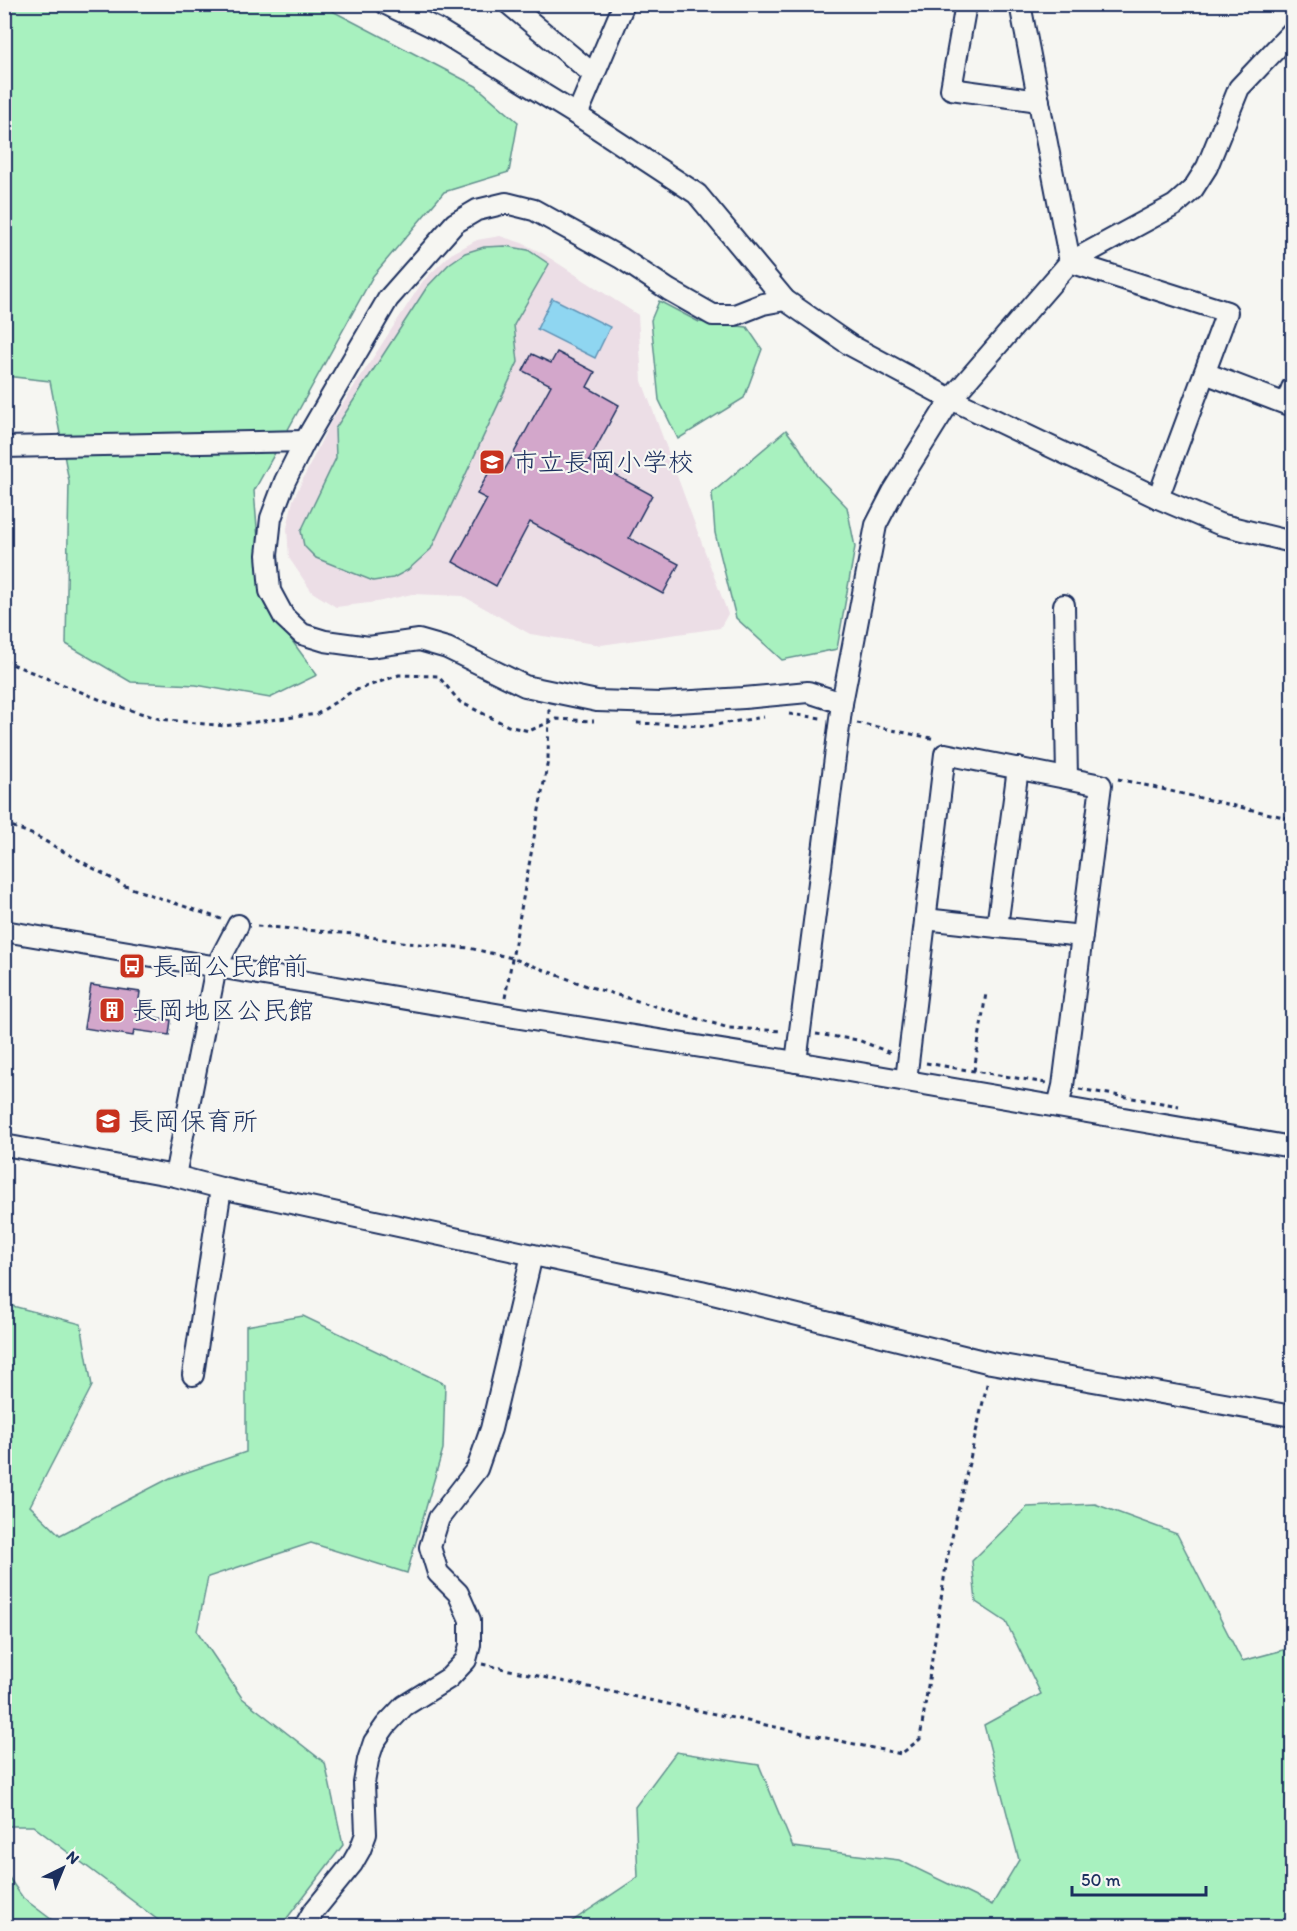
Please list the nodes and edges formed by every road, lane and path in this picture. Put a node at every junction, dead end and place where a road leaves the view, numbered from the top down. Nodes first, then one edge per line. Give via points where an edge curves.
1 (386, 4) edge
2 (509, 4) edge
3 (624, 4) edge
4 (966, 4) edge
5 (1020, 4) edge
6 (1293, 32) edge
7 (593, 74) junction
8 (1039, 101) junction
9 (578, 115) junction
10 (1070, 262) junction
11 (785, 300) junction
12 (1205, 372) junction
13 (1293, 388) edge
14 (951, 399) junction
15 (305, 441) junction
16 (4, 447) edge
17 (1158, 498) junction
18 (1293, 542) edge
19 (1064, 605) dead end
20 (4, 661) edge
21 (551, 692) junction
22 (841, 711) junction
23 (784, 713) dead end
24 (773, 715) dead end
25 (603, 721) dead end
26 (627, 722) dead end
27 (548, 723) junction
28 (945, 754) junction
29 (1018, 768) junction
30 (1067, 778) junction
31 (4, 823) edge
32 (925, 919) junction
33 (238, 925) junction
34 (997, 927) junction
35 (4, 931) edge
36 (1082, 936) junction
37 (512, 958) junction
38 (216, 967) junction
39 (986, 993) dead end
40 (502, 1016) junction
41 (799, 1032) junction
42 (908, 1060) junction
43 (796, 1062) junction
44 (974, 1071) junction
45 (906, 1080) junction
46 (1063, 1086) junction
47 (1058, 1106) junction
48 (1179, 1106) dead end
49 (4, 1145) edge
50 (1293, 1147) edge
51 (175, 1176) junction
52 (221, 1188) junction
53 (532, 1255) junction
54 (991, 1363) junction
55 (193, 1375) dead end
56 (1293, 1416) edge
57 (466, 1660) junction
58 (305, 1926) edge

1 - 9 street via 437,29
2 - 7 street
3 - 7 street
4 - 8 street via 951,89
5 - 8 street
6 - 10 street via 1239,88 1207,167 1192,189 1175,205
7 - 9 street
8 - 10 street
9 - 11 street via 697,194
10 - 12 street via 1227,312
10 - 14 street
11 - 14 street via 850,345
11 - 15 street via 735,315 713,315 534,210 506,203 477,210 455,223 387,298
12 - 13 street via 1286,404
12 - 17 street
14 - 17 street
14 - 22 street via 876,525
15 - 16 street
15 - 21 street via 272,518 267,555 270,591 284,617 303,634 325,641 369,646 419,640 447,648 525,686
17 - 18 street via 1220,524
19 - 30 street
20 - 27 path via 111,704 160,718 224,726 317,714 351,692 399,675 438,676 460,702 508,726 529,731
21 - 22 street via 597,701 660,703 808,692
21 - 27 path
22 - 23 path
22 - 28 path via 943,741
22 - 41 street
24 - 26 path via 708,726
25 - 27 path via 557,719
27 - 37 path via 548,760
28 - 29 street
28 - 32 street
29 - 30 street
29 - 34 street
30 - 36 street via 1101,785
31 - 33 path via 36,836 125,886
32 - 34 street
32 - 42 street
33 - 37 path via 353,934 468,948
33 - 38 street
34 - 36 street
35 - 38 street
36 - 46 street
37 - 40 path
37 - 41 path via 587,986 729,1028
38 - 40 street
38 - 51 street
39 - 44 path
40 - 43 street
41 - 42 path via 858,1040
41 - 43 street
42 - 44 path
42 - 45 street
43 - 45 street
44 - 46 path
45 - 47 street
46 - 47 street
46 - 48 path
47 - 50 street
49 - 51 street
51 - 52 street
52 - 53 street
52 - 55 street
53 - 54 street via 701,1291
53 - 57 street via 491,1429 477,1469 438,1518 430,1547 438,1573 459,1593 470,1620
54 - 56 street
54 - 57 path via 947,1559 920,1739 901,1754
57 - 58 street via 449,1678 404,1706 374,1742 364,1783 366,1834 360,1850

